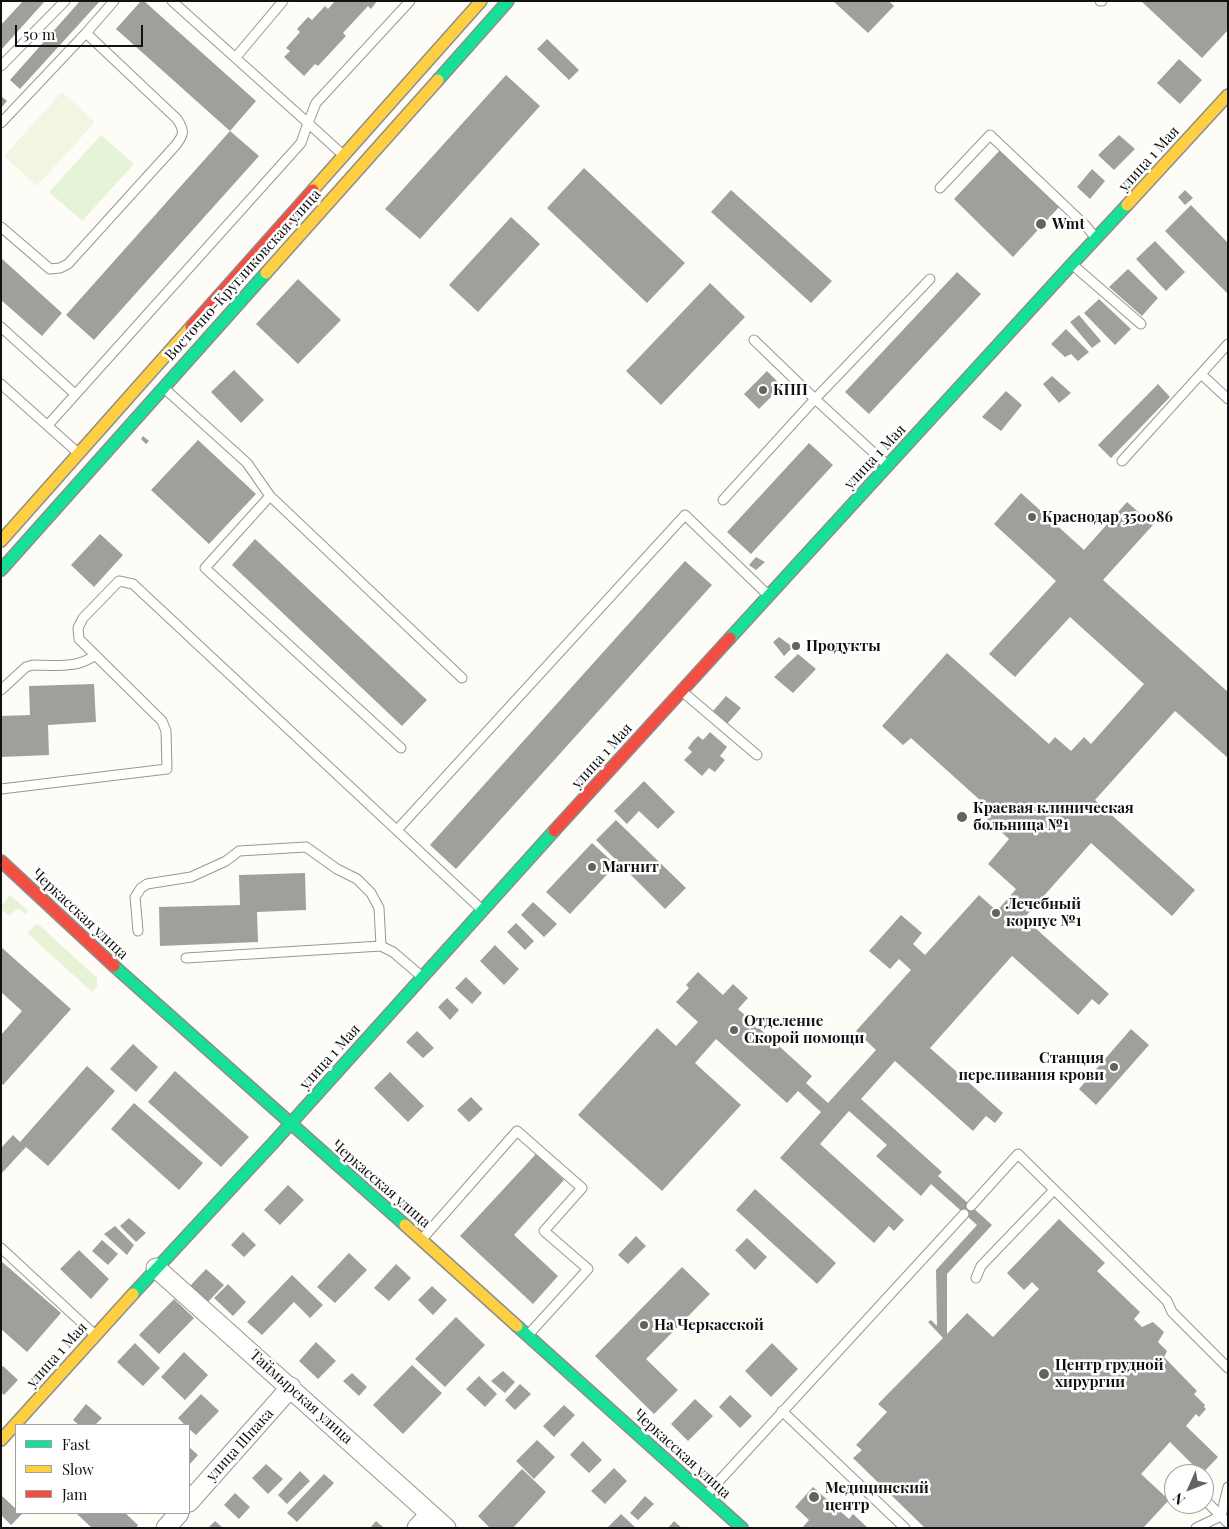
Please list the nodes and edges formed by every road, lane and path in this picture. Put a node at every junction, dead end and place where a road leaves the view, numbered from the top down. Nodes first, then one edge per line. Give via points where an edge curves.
1 (65, 1) edge
2 (114, 1) edge
3 (172, 1) edge
4 (283, 1) edge
5 (410, 1) edge
6 (481, 1) edge
7 (508, 1) edge
8 (86, 33) junction
9 (236, 57) junction
10 (1, 66) edge
11 (1228, 95) edge
12 (1, 123) edge
13 (308, 123) junction
14 (344, 156) junction
15 (358, 169) junction
16 (940, 188) dead end
17 (1, 227) edge
18 (1097, 239) junction
19 (1072, 264) junction
20 (930, 278) dead end
21 (1141, 324) dead end
22 (1, 327) edge
23 (754, 340) dead end
24 (1228, 344) edge
25 (1201, 374) junction
26 (1, 384) edge
27 (163, 387) junction
28 (75, 394) junction
29 (815, 399) junction
30 (1228, 399) edge
31 (48, 425) junction
32 (79, 453) junction
33 (1122, 461) dead end
34 (888, 466) junction
35 (270, 496) junction
36 (723, 500) dead end
37 (1, 541) edge
38 (1, 570) edge
39 (768, 595) junction
40 (95, 655) junction
41 (462, 678) dead end
42 (1, 690) edge
43 (681, 691) junction
44 (401, 748) dead end
45 (757, 755) dead end
46 (1, 789) edge
47 (397, 830) junction
48 (1, 861) edge
49 (482, 910) junction
50 (138, 931) dead end
51 (382, 946) junction
52 (186, 958) dead end
53 (422, 977) junction
54 (290, 1124) junction
55 (1054, 1190) junction
56 (971, 1206) dead end
57 (964, 1214) dead end
58 (421, 1239) junction
59 (1, 1248) edge
60 (156, 1268) junction
61 (976, 1278) dead end
62 (96, 1335) junction
63 (528, 1336) junction
64 (1228, 1368) edge
65 (291, 1387) junction
66 (782, 1412) junction
67 (15, 1424) edge
68 (15, 1425) edge
69 (1, 1440) edge
70 (1228, 1487) edge
71 (706, 1495) junction
72 (190, 1501) edge
73 (1214, 1510) edge
74 (178, 1514) edge
75 (430, 1514) junction
76 (1224, 1520) edge
77 (166, 1528) edge
78 (417, 1528) edge
79 (446, 1528) edge
80 (742, 1528) edge
81 (905, 1528) edge
82 (1196, 1528) edge

1 - 10 lane
2 - 8 lane
3 - 9 lane
4 - 9 lane
5 - 13 lane via 316,103
6 - 14 street, Восточно-Кругликовская улица
7 - 15 street, Восточно-Кругликовская улица
8 - 12 lane
8 - 17 lane via 177,119 182,127 182,137 68,264 60,268 50,269
9 - 13 lane
11 - 18 street, улица 1 Мая
13 - 14 lane
13 - 28 lane via 302,143
14 - 15 lane
14 - 32 street, Восточно-Кругликовская улица
15 - 27 street, Восточно-Кругликовская улица
16 - 18 lane via 990,135
18 - 19 street, улица 1 Мая
19 - 21 lane
19 - 34 street, улица 1 Мая
20 - 29 lane
22 - 28 lane
23 - 29 lane
24 - 25 lane
25 - 30 lane
25 - 33 lane
26 - 31 lane
27 - 35 lane via 247,463
27 - 38 street, Восточно-Кругликовская улица
28 - 31 lane
29 - 34 lane
29 - 36 lane
31 - 32 lane
32 - 37 street, Восточно-Кругликовская улица
34 - 39 street, улица 1 Мая
35 - 41 lane
35 - 44 lane via 205,568
39 - 43 street, улица 1 Мая
39 - 47 lane via 685,515
40 - 42 lane via 77,664 26,667
40 - 46 lane via 162,721 166,731 167,769
40 - 47 lane via 79,638 78,628 83,618 119,581 132,584
43 - 45 lane
43 - 49 street, улица 1 Мая
47 - 49 lane
48 - 54 street, Черкасская улица
49 - 53 street, улица 1 Мая
50 - 51 lane via 135,897 147,884 191,877 226,861 239,851 306,847 337,869 357,878 370,893 379,908
51 - 52 lane
51 - 53 lane
53 - 54 street, улица 1 Мая
54 - 58 street, Черкасская улица
54 - 60 street, улица 1 Мая
55 - 56 lane via 1018,1154
55 - 61 lane via 981,1266
55 - 64 lane via 1167,1301 1172,1312
57 - 66 lane
58 - 63 street, Черкасская улица
58 - 63 lane via 517,1131 582,1188 544,1231 588,1269
59 - 62 lane
60 - 62 street, улица 1 Мая
60 - 65 street, Таймырская улица
62 - 67 street, улица 1 Мая
63 - 71 street, Черкасская улица
65 - 72 street, улица Шпака
65 - 75 street, Таймырская улица
66 - 71 lane
66 - 81 lane
68 - 69 street, улица 1 Мая
70 - 76 lane
71 - 80 street, Черкасская улица
73 - 76 lane
74 - 77 street
75 - 78 street
75 - 79 street, Таймырская улица
76 - 82 lane

